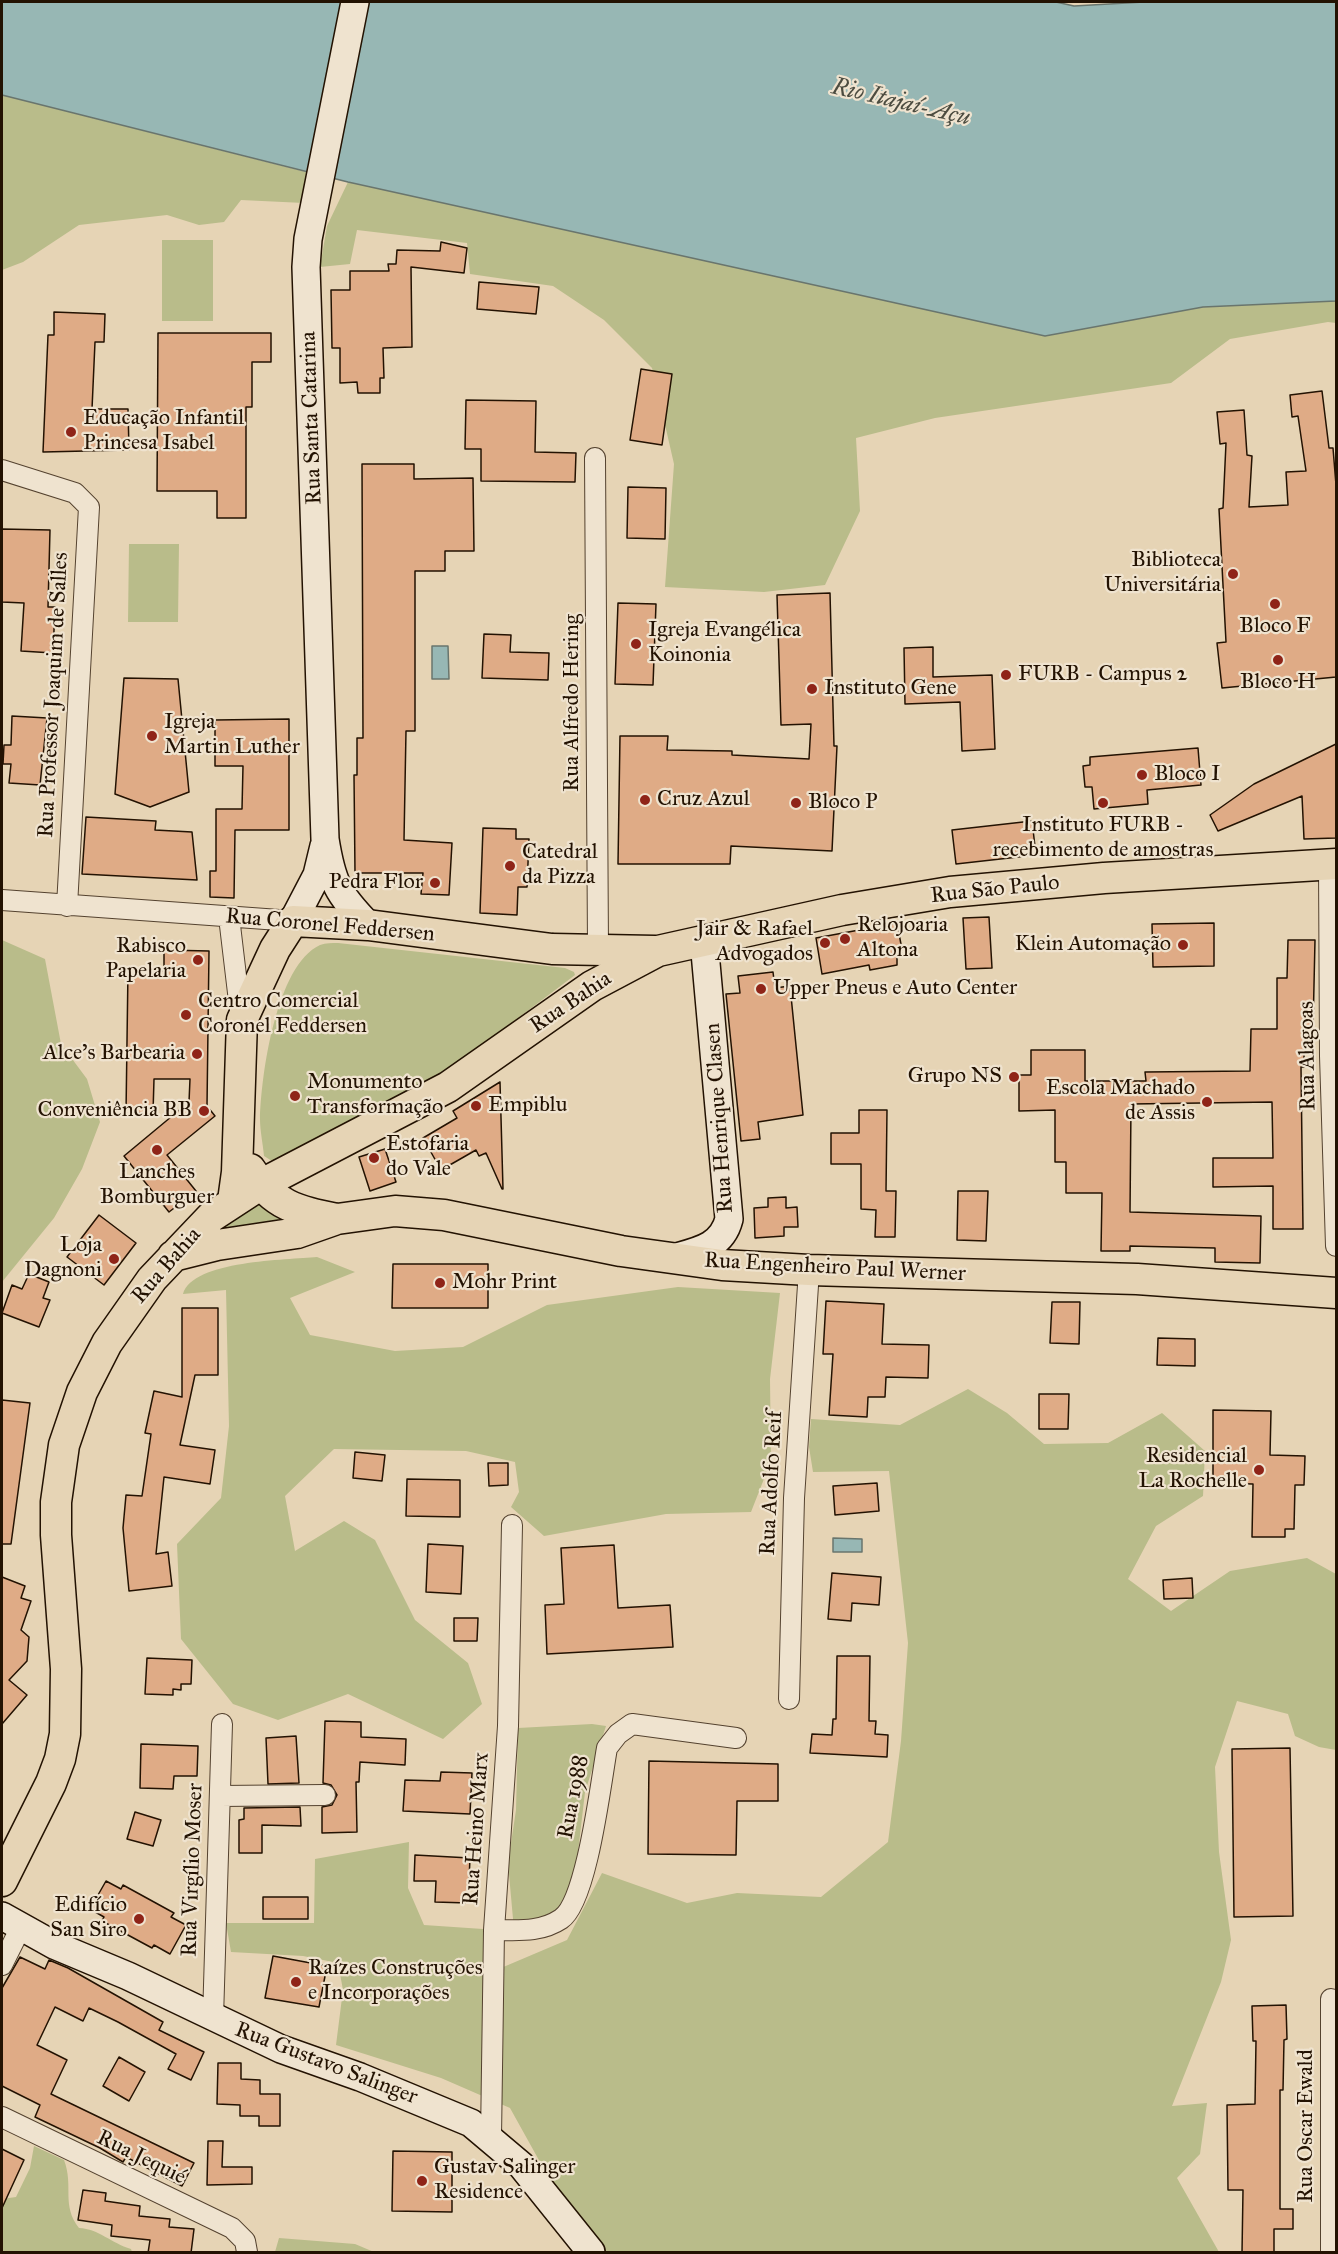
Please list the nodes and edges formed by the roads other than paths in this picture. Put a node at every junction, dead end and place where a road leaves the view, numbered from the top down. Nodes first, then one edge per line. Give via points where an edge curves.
1 (356, 2) edge
2 (595, 458) dead end
3 (2, 470) edge
4 (326, 839) junction
5 (1333, 865) edge
6 (2, 900) edge
7 (67, 906) junction
8 (229, 917) junction
9 (293, 921) junction
10 (368, 925) junction
11 (704, 940) junction
12 (598, 948) junction
13 (658, 951) junction
14 (242, 1020) junction
15 (237, 1138) junction
16 (260, 1185) junction
17 (232, 1201) junction
18 (338, 1219) junction
19 (1336, 1246) edge
20 (173, 1256) junction
21 (669, 1259) junction
22 (809, 1270) junction
23 (1336, 1293) edge
24 (512, 1525) dead end
25 (789, 1699) dead end
26 (222, 1724) dead end
27 (736, 1738) dead end
28 (324, 1795) dead end
29 (220, 1796) junction
30 (34, 1816) junction
31 (2, 1850) edge
32 (2, 1881) edge
33 (8, 1926) edge
34 (494, 1930) junction
35 (2, 1965) edge
36 (1331, 1999) dead end
37 (213, 2018) junction
38 (2, 2117) edge
39 (491, 2137) junction
40 (247, 2253) edge
41 (591, 2253) edge
42 (1331, 2253) edge

1 - 4 main road, Rua Santa Catarina via 308,238 306,267
2 - 12 street, Rua Alfredo Hering
3 - 7 street, Rua Professor Joaquim de Salles via 75,493 88,507
4 - 9 main road, Rua Santa Catarina via 317,875
4 - 10 main road, Rua Santa Catarina via 337,888
5 - 11 main road, Rua São Paulo via 1104,878 950,892 842,910
5 - 19 street, Rua Alagoas via 1330,1056
6 - 7 street, Rua Coronel Feddersen
7 - 8 street, Rua Coronel Feddersen
8 - 9 street, Rua Coronel Feddersen
8 - 14 street
9 - 10 main road, Rua Coronel Feddersen
9 - 14 main road via 275,949
10 - 12 main road, Rua Coronel Feddersen via 552,949
11 - 13 main road, Rua São Paulo
11 - 21 main road, Rua Henrique Clasen via 729,1219 726,1232 711,1246
12 - 13 main road, Rua Coronel Feddersen
13 - 16 main road, Rua Bahia via 592,986 438,1093
14 - 15 main road
15 - 16 main road
15 - 17 main road
16 - 17 main road, Rua Bahia
16 - 18 main road, Rua Engenheiro Paul Werner via 272,1198 303,1212
17 - 20 main road, Rua Bahia via 193,1233
18 - 20 main road, Rua Engenheiro Paul Werner via 297,1233
18 - 21 main road, Rua Engenheiro Paul Werner via 395,1211 444,1215
20 - 30 main road, Rua Bahia via 107,1344 82,1392 64,1445 56,1534 66,1669 65,1734 60,1759
21 - 22 main road, Rua Engenheiro Paul Werner
22 - 23 main road, Rua Engenheiro Paul Werner via 1113,1278
22 - 25 street, Rua Adolfo Reif via 794,1498
24 - 34 street, Rua Heino Marx via 508,1725
26 - 29 street, Rua Virgílio Moser
27 - 34 street, Rua 1988 via 632,1724 618,1734 608,1748 581,1884 564,1918 535,1930
28 - 29 street
29 - 37 street, Rua Virgílio Moser
30 - 31 main road, Rua Bahia
30 - 32 main road, Rua Bahia
33 - 35 street
33 - 37 main road, Rua Gustavo Salinger
34 - 39 street, Rua Heino Marx
36 - 42 street, Rua Oscar Ewald
37 - 39 main road, Rua Gustavo Salinger via 281,2049 455,2114
38 - 40 street, Rua Jequié via 232,2228 245,2241
39 - 41 main road, Rua Gustavo Salinger via 522,2166

